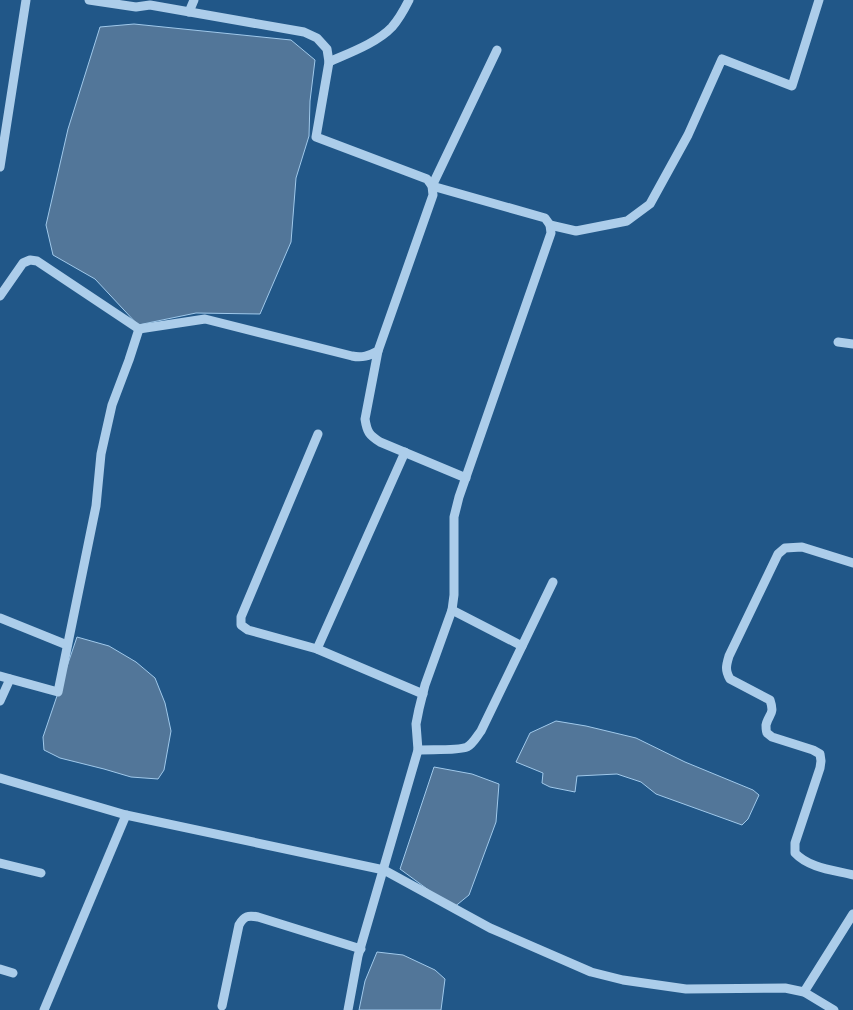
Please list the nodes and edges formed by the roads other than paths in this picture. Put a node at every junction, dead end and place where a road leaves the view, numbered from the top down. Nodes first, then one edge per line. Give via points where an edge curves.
1 (26, 0) edge
2 (89, 0) edge
3 (194, 0) edge
4 (409, 0) edge
5 (819, 0) edge
6 (151, 3) edge
7 (189, 12) junction
8 (497, 50) dead end
9 (329, 62) junction
10 (0, 167) edge
11 (432, 186) junction
12 (550, 225) junction
13 (0, 295) edge
14 (139, 329) junction
15 (838, 342) dead end
16 (853, 344) edge
17 (378, 351) junction
18 (318, 434) dead end
19 (405, 452) junction
20 (466, 478) junction
21 (853, 563) edge
22 (554, 582) dead end
23 (452, 610) junction
24 (0, 618) edge
25 (67, 645) junction
26 (522, 646) junction
27 (317, 648) junction
28 (0, 676) edge
29 (10, 679) junction
30 (423, 694) junction
31 (0, 701) edge
32 (418, 750) junction
33 (0, 778) edge
34 (126, 815) junction
35 (0, 863) edge
36 (384, 870) junction
37 (41, 874) dead end
38 (853, 875) edge
39 (853, 914) edge
40 (361, 949) junction
41 (0, 969) edge
42 (13, 973) dead end
43 (804, 992) junction
44 (222, 1006) dead end
45 (44, 1010) edge
46 (348, 1010) edge
47 (834, 1010) edge

1 - 10 street
2 - 6 street via 136,7
3 - 7 street
4 - 9 street via 392,27 380,38
5 - 12 street via 792,86 722,59 688,135 650,204 627,220 576,231
6 - 7 street
7 - 9 street via 304,32 317,38 327,50
8 - 11 street
9 - 11 street via 316,137 427,179
11 - 12 street via 545,218
11 - 17 street via 433,195
12 - 20 street via 551,234
13 - 14 street via 23,263 37,261
14 - 17 street via 205,319 360,358
14 - 25 street via 112,405 100,454 96,506
15 - 16 street
17 - 19 street via 366,419 367,431 380,442
18 - 27 street via 240,617 240,625 248,630
19 - 20 street
19 - 27 street
20 - 23 street via 454,517
21 - 38 street via 802,548 785,548 778,554 729,656 726,673 730,679 770,700 772,708 766,725 767,733 820,754 820,768 795,853 811,864
22 - 26 street
23 - 26 street
23 - 30 street
24 - 25 street
25 - 29 street via 58,692
26 - 32 street via 475,740 460,749
27 - 30 street
28 - 29 street
29 - 31 street
30 - 32 street via 416,724
32 - 36 street
33 - 34 street
34 - 36 street
34 - 45 street
35 - 37 street
36 - 40 street
36 - 43 street via 490,928 591,972 686,989 785,988
39 - 43 street
40 - 44 street via 258,917 242,919
40 - 46 street
41 - 42 street
43 - 47 street

